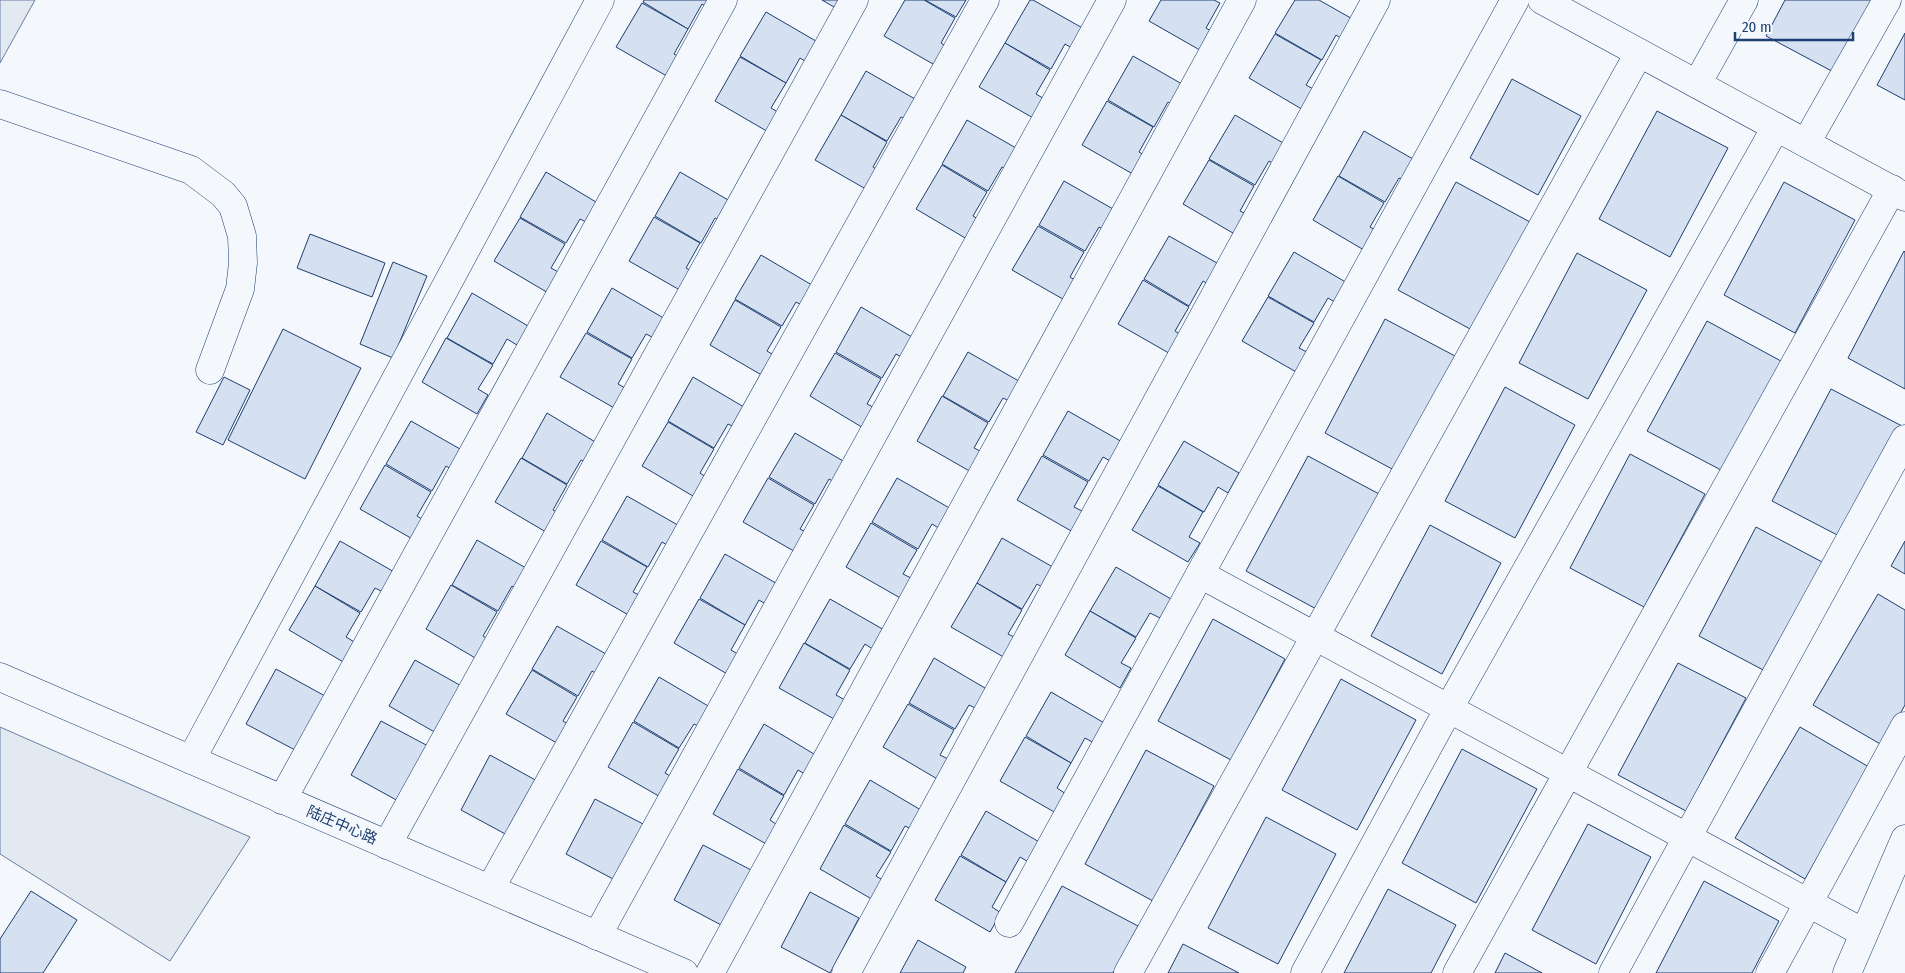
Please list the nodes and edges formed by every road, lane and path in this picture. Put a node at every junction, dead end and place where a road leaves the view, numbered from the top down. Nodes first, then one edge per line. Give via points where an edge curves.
1 (600, 0) edge
2 (723, 0) edge
3 (854, 0) edge
4 (986, 0) edge
5 (1112, 0) edge
6 (1242, 0) edge
7 (1376, 0) edge
8 (1515, 0) edge
9 (1542, 0) edge
10 (1744, 0) edge
11 (1887, 0) edge
12 (1639, 53) junction
13 (1697, 84) junction
14 (0, 104) edge
15 (1776, 127) junction
16 (1806, 143) junction
17 (1898, 193) edge
18 (210, 370) dead end
19 (1905, 439) edge
20 (1200, 574) junction
21 (1315, 636) junction
22 (0, 677) edge
23 (1449, 708) junction
24 (1905, 726) edge
25 (192, 760) junction
26 (1568, 773) junction
27 (282, 800) junction
28 (1687, 837) junction
29 (1905, 839) edge
30 (387, 845) junction
31 (490, 889) junction
32 (1808, 903) junction
33 (1009, 923) dead end
34 (1864, 933) junction
35 (597, 936) junction
36 (644, 966) edge
37 (684, 973) edge
38 (710, 973) edge
39 (846, 973) edge
40 (1128, 973) edge
41 (1306, 973) edge
42 (1458, 973) edge
43 (1613, 973) edge
44 (1770, 973) edge
45 (1846, 973) edge

1 - 25 street
2 - 27 street
3 - 30 street
4 - 31 street
5 - 35 street
6 - 38 street
7 - 39 street
8 - 20 street
9 - 12 street
10 - 13 street
11 - 16 street
12 - 13 street
12 - 21 street
13 - 15 street
14 - 18 street via 191,170 223,194 233,206 242,236 240,290
15 - 16 street
15 - 23 street
16 - 17 street
17 - 26 street
19 - 28 street
20 - 21 street
20 - 33 street
21 - 23 street
21 - 40 street
22 - 25 street, 陆庄中心路
23 - 26 street
23 - 41 street
24 - 32 street
25 - 27 street, 陆庄中心路
26 - 28 street
26 - 42 street
27 - 30 street, 陆庄中心路
28 - 32 street
28 - 43 street
29 - 34 street
30 - 31 street, 陆庄中心路
31 - 35 street, 陆庄中心路
32 - 34 street
32 - 44 street
34 - 45 street
35 - 36 street, 陆庄中心路
36 - 37 street, 陆庄中心路

